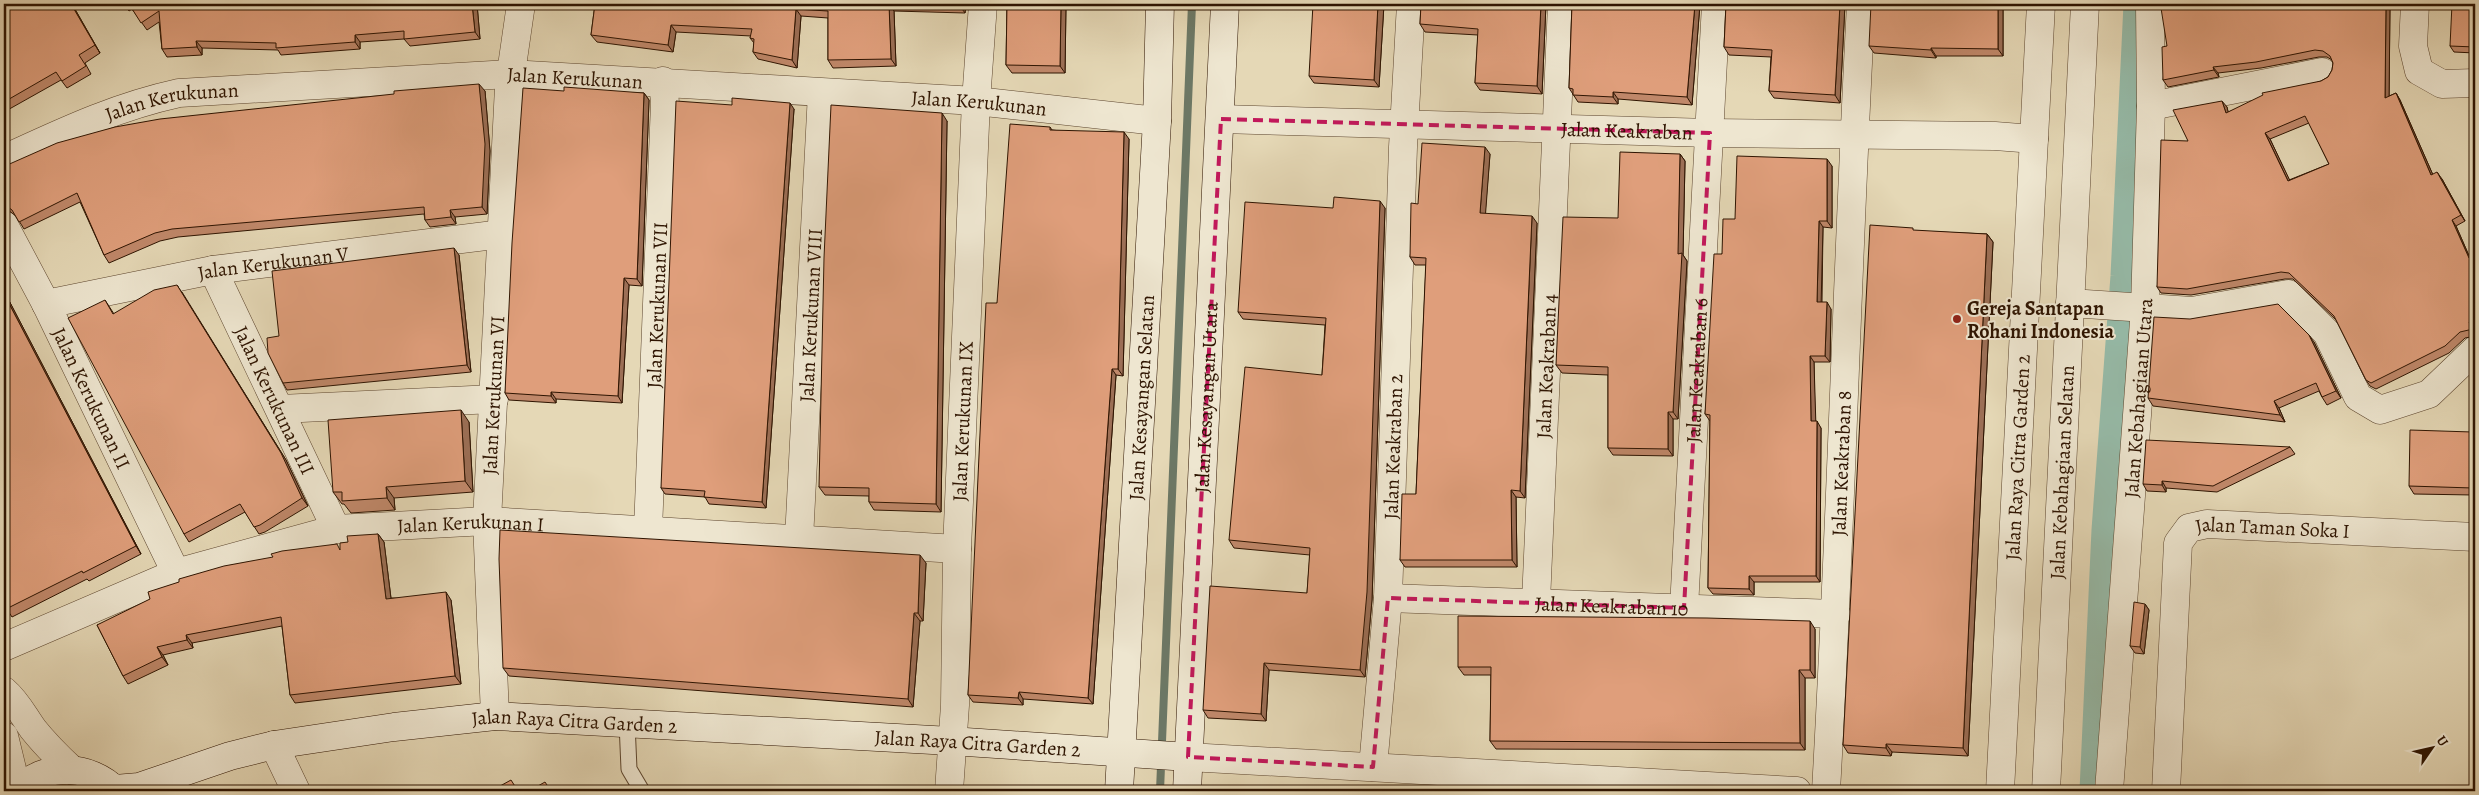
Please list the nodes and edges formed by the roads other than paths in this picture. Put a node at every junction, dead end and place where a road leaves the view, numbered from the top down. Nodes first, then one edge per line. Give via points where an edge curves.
1 (521, 4) edge
2 (983, 4) edge
3 (1160, 4) edge
4 (1225, 4) edge
5 (1411, 4) edge
6 (1562, 4) edge
7 (1716, 4) edge
8 (1861, 4) edge
9 (2041, 4) edge
10 (2085, 4) edge
11 (2150, 4) edge
12 (2415, 4) edge
13 (2322, 72) dead end
14 (510, 74) junction
15 (663, 81) junction
16 (2475, 83) edge
17 (822, 93) junction
18 (976, 101) junction
19 (2150, 106) junction
20 (1221, 118) junction
21 (1157, 121) junction
22 (1404, 125) junction
23 (1557, 129) junction
24 (1710, 133) junction
25 (1854, 135) junction
26 (2034, 139) junction
27 (4, 159) edge
28 (4, 225) edge
29 (502, 234) junction
30 (213, 270) junction
31 (2070, 303) junction
32 (46, 304) junction
33 (2145, 308) junction
34 (2475, 350) edge
35 (494, 399) junction
36 (280, 409) junction
37 (487, 521) junction
38 (336, 529) junction
39 (648, 530) junction
40 (2475, 537) edge
41 (799, 539) junction
42 (957, 549) junction
43 (176, 573) junction
44 (1388, 598) junction
45 (1536, 602) junction
46 (1684, 608) junction
47 (1836, 614) junction
48 (4, 647) edge
49 (4, 691) edge
50 (495, 716) junction
51 (627, 723) junction
52 (4, 736) edge
53 (951, 741) junction
54 (274, 745) junction
55 (1123, 752) junction
56 (1184, 757) junction
57 (1373, 768) junction
58 (72, 770) junction
59 (158, 784) edge
60 (116, 790) edge
61 (13, 791) edge
62 (18, 791) edge
63 (296, 791) edge
64 (642, 791) edge
65 (949, 791) edge
66 (1119, 791) edge
67 (1187, 791) edge
68 (1797, 791) edge
69 (1826, 791) edge
70 (2000, 791) edge
71 (2046, 791) edge
72 (2109, 791) edge
73 (2166, 791) edge

1 - 14 street, Jalan Kerukunan VI
2 - 18 street, Jalan Kerukunan IX
3 - 21 street, Jalan Kesayangan Selatan
4 - 20 street, Jalan Kesayangan Utara
5 - 22 street, Jalan Keakraban 2
6 - 23 street, Jalan Keakraban 4
7 - 24 street, Jalan Keakraban 6
8 - 25 street, Jalan Keakraban 8
9 - 26 street, Jalan Raya Citra Garden 2
10 - 31 street, Jalan Kebahagiaan Selatan
11 - 19 street, Jalan Kebahagiaan Utara
12 - 16 street via 2413,46 2419,71 2442,84
13 - 19 street
14 - 15 street, Jalan Kerukunan
14 - 27 street, Jalan Kerukunan via 179,93 138,102 96,117
14 - 29 street, Jalan Kerukunan VI
15 - 17 street, Jalan Kerukunan
15 - 39 street, Jalan Kerukunan VII via 665,103
17 - 18 street, Jalan Kerukunan
17 - 41 street, Jalan Kerukunan VIII
18 - 21 street, Jalan Kerukunan
18 - 42 street, Jalan Kerukunan IX
19 - 33 street, Jalan Kebahagiaan Utara
20 - 22 street, Jalan Keakraban
20 - 56 street, Jalan Kesayangan Utara
21 - 55 street, Jalan Kesayangan Selatan
22 - 23 street, Jalan Keakraban
22 - 44 street, Jalan Keakraban 2
23 - 24 street, Jalan Keakraban
23 - 45 street, Jalan Keakraban 4
24 - 25 street, Jalan Keakraban
24 - 46 street, Jalan Keakraban 6
25 - 26 street, Jalan Keakraban
25 - 47 street, Jalan Keakraban 8
26 - 70 street, Jalan Raya Citra Garden 2
28 - 32 street, Jalan Kerukunan II
29 - 30 street, Jalan Kerukunan V
29 - 35 street, Jalan Kerukunan VI
30 - 32 street, Jalan Kerukunan V
30 - 36 street, Jalan Kerukunan III
31 - 33 street
31 - 71 street, Jalan Kebahagiaan Selatan
32 - 43 street, Jalan Kerukunan II
33 - 34 street via 2192,311 2288,294 2327,332 2358,397 2380,410 2429,394
33 - 72 street, Jalan Kebahagiaan Utara
35 - 36 street
35 - 37 street, Jalan Kerukunan VI
36 - 38 street, Jalan Kerukunan III
37 - 38 street, Jalan Kerukunan I
37 - 39 street, Jalan Kerukunan I
37 - 50 street, Jalan Kerukunan VI
38 - 43 street, Jalan Kerukunan I
39 - 41 street, Jalan Kerukunan I
40 - 73 street, Jalan Taman Soka I via 2206,524 2189,528 2178,543
41 - 42 street, Jalan Kerukunan I
42 - 53 street, Jalan Kerukunan IX via 955,705
43 - 48 street, Jalan Kerukunan I
44 - 45 street, Jalan Keakraban 10
44 - 57 street, Jalan Keakraban 2
45 - 46 street, Jalan Keakraban 10
46 - 47 street, Jalan Keakraban 10
47 - 69 street, Jalan Keakraban 8
49 - 58 street via 17,702 50,750
50 - 51 street, Jalan Raya Citra Garden 2
50 - 54 street, Jalan Raya Citra Garden 2
51 - 53 street, Jalan Raya Citra Garden 2
51 - 64 lane via 628,769
52 - 61 street via 12,769
53 - 55 street, Jalan Raya Citra Garden 2
53 - 65 street, Jalan Kerukunan IX
54 - 59 street, Jalan Raya Citra Garden 2 via 230,756
54 - 63 street
55 - 56 street, Jalan Raya Citra Garden 2
55 - 66 street, Jalan Kesayangan Selatan
56 - 57 street, Jalan Raya Citra Garden 2
56 - 67 street, Jalan Kesayangan Utara
57 - 68 street, Jalan Raya Citra Garden 2
58 - 60 street via 95,776
58 - 62 street via 49,772
59 - 60 street, Jalan Raya Citra Garden 2

